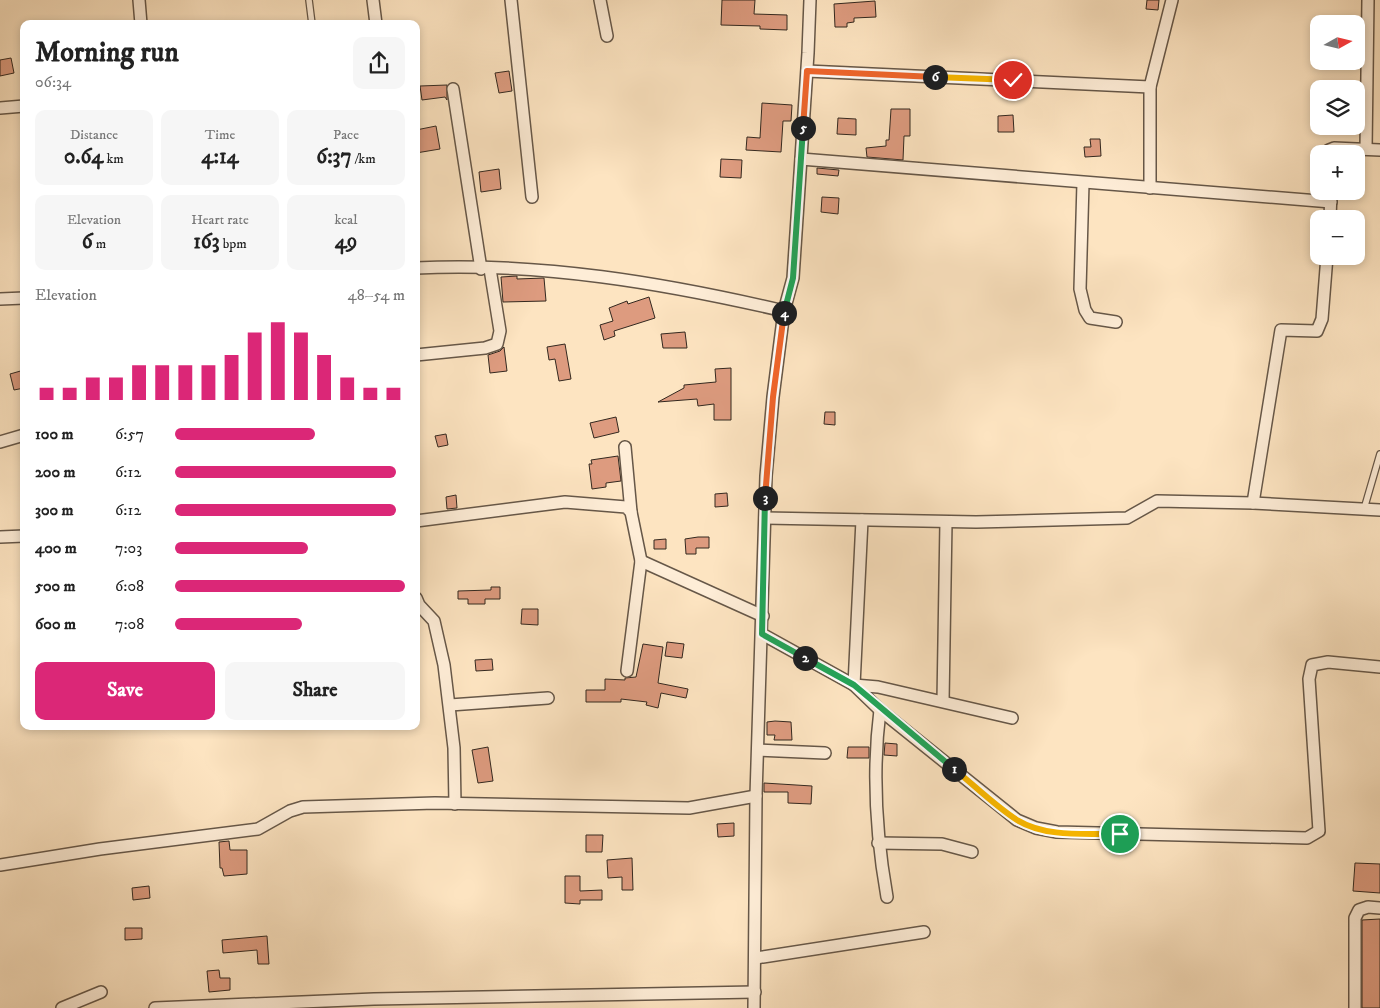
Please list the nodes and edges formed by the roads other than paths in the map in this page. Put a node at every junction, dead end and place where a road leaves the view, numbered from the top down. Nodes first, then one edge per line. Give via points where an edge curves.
1 (138, 0) edge
2 (309, 0) edge
3 (373, 0) edge
4 (511, 0) edge
5 (600, 0) edge
6 (810, 0) edge
7 (1172, 0) edge
8 (1368, 0) edge
9 (140, 20) edge
10 (312, 20) edge
11 (376, 20) edge
12 (606, 36) dead end
13 (807, 71) junction
14 (1150, 87) junction
15 (453, 89) dead end
16 (20, 106) edge
17 (0, 108) edge
18 (1366, 149) joint
19 (1380, 150) edge
20 (801, 160) junction
21 (1083, 183) junction
22 (1150, 188) junction
23 (1310, 196) edge
24 (532, 197) dead end
25 (1326, 265) edge
26 (420, 268) edge
27 (486, 269) junction
28 (20, 298) edge
29 (0, 300) edge
30 (784, 311) junction
31 (1116, 322) dead end
32 (420, 355) edge
33 (20, 436) edge
34 (0, 442) edge
35 (625, 447) dead end
36 (1380, 454) edge
37 (1253, 503) junction
38 (1364, 509) junction
39 (1380, 510) edge
40 (631, 512) junction
41 (765, 518) junction
42 (420, 520) edge
43 (862, 520) junction
44 (946, 522) junction
45 (20, 536) edge
46 (0, 537) edge
47 (641, 561) junction
48 (420, 607) edge
49 (762, 616) junction
50 (762, 634) junction
51 (1380, 667) edge
52 (627, 671) dead end
53 (854, 685) junction
54 (548, 698) dead end
55 (943, 701) junction
56 (450, 705) junction
57 (880, 710) junction
58 (1012, 718) dead end
59 (758, 750) junction
60 (825, 753) dead end
61 (756, 796) junction
62 (455, 804) junction
63 (878, 843) junction
64 (972, 852) dead end
65 (0, 865) edge
66 (887, 897) dead end
67 (1380, 908) edge
68 (924, 932) dead end
69 (756, 958) junction
70 (101, 992) dead end
71 (755, 992) junction
72 (536, 1002) edge
73 (361, 1004) edge
74 (62, 1008) edge
75 (155, 1008) edge
76 (754, 1008) edge
77 (1355, 1008) edge

1 - 9 street
2 - 10 lane
3 - 11 street
4 - 24 street
5 - 12 street
6 - 13 street
7 - 14 street
8 - 18 street
13 - 14 street
13 - 20 street
14 - 22 street
15 - 27 street
16 - 17 street
18 - 19 street
20 - 21 street
20 - 30 street via 793,278
21 - 22 street
21 - 31 street via 1082,301 1090,318
22 - 23 street
25 - 37 street via 1322,319 1317,331 1288,329 1282,330 1280,336
26 - 27 street
27 - 30 street via 548,270 683,289
27 - 32 street via 500,330 497,344
28 - 29 street
30 - 41 street via 773,397
33 - 34 street
35 - 40 street
36 - 38 lane
37 - 38 street
37 - 44 street via 1157,501 1127,518
38 - 39 street
40 - 42 street via 622,505 565,502
40 - 47 street
41 - 43 street
41 - 49 street
43 - 44 street
43 - 53 street
44 - 55 street
45 - 46 street
47 - 49 street
47 - 52 street
48 - 56 street via 434,621
49 - 50 street
50 - 53 street
50 - 59 street
51 - 57 street via 1328,662 1312,665 1309,679 1319,831 1307,838 1057,832 1036,828 1017,820
53 - 55 street
53 - 57 street
54 - 56 street
55 - 58 street
56 - 62 street
57 - 63 street via 876,752
59 - 60 street
59 - 61 street
61 - 62 street via 689,808
61 - 69 street
62 - 65 street via 303,807 290,810 258,829
63 - 64 street via 942,844
63 - 66 street
67 - 77 street via 1359,910 1355,918
68 - 69 street
69 - 71 street
70 - 74 street
71 - 72 street
71 - 76 street
72 - 73 street
73 - 75 street

